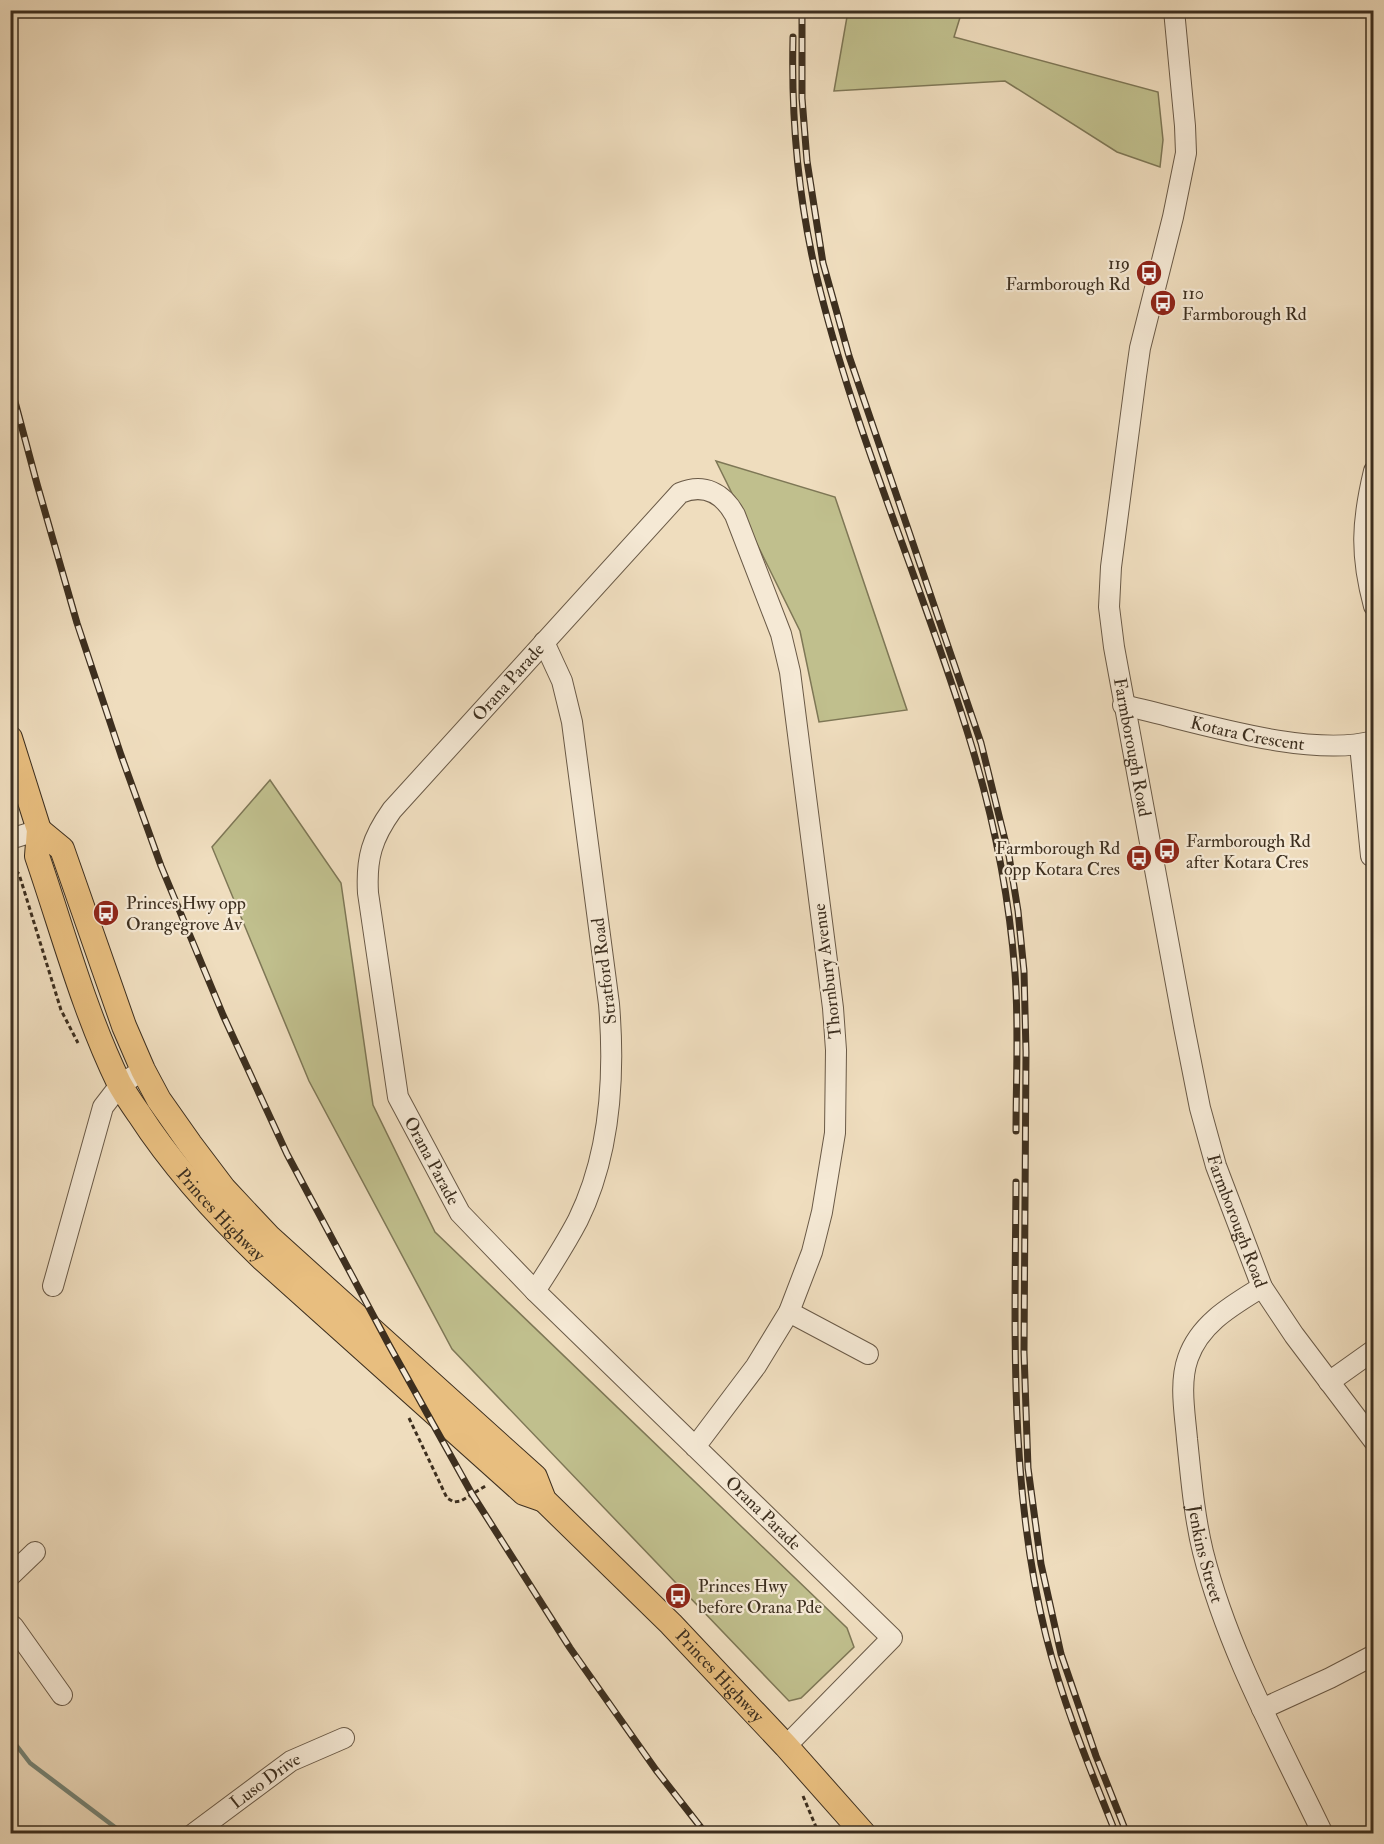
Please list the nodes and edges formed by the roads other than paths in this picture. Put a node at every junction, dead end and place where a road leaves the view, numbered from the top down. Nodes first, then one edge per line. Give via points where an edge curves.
1 (1174, 10) edge
2 (1374, 471) edge
3 (701, 488) joint
4 (1374, 606) edge
5 (544, 642) junction
6 (1123, 705) junction
7 (10, 738) edge
8 (1367, 743) edge
9 (39, 830) junction
10 (10, 839) edge
11 (1371, 856) dead end
12 (143, 1070) junction
13 (120, 1085) junction
14 (53, 1286) dead end
15 (1262, 1287) junction
16 (535, 1291) junction
17 (789, 1312) junction
18 (1374, 1350) edge
19 (868, 1354) dead end
20 (1329, 1382) junction
21 (1374, 1441) edge
22 (695, 1447) junction
23 (544, 1500) junction
24 (35, 1552) dead end
25 (10, 1576) edge
26 (11, 1625) edge
27 (1374, 1654) edge
28 (62, 1695) dead end
29 (1262, 1709) junction
30 (344, 1738) dead end
31 (786, 1746) junction
32 (193, 1833) edge
33 (864, 1833) edge
34 (1323, 1833) edge

1 - 6 street, Farmborough Road via 1186,153 1140,348 1111,567 1109,607
2 - 4 street via 1363,538
3 - 5 street, Orana Parade via 680,493
3 - 17 street, Thornbury Avenue via 721,496 735,515 786,652 833,1008 836,1133 812,1252
5 - 16 street, Stratford Road via 562,681 572,722 613,1047 612,1094 594,1177 579,1218
5 - 16 street, Orana Parade via 392,810 375,838 367,874 398,1096 460,1213
6 - 8 street, Kotara Crescent via 1270,739 1333,746
6 - 15 street, Farmborough Road via 1200,1108 1216,1166
7 - 9 main road, Princes Highway
8 - 11 street
9 - 10 street
9 - 12 main road, Princes Highway via 62,849
9 - 13 main road, Princes Highway via 37,856 97,1033
12 - 13 street
12 - 23 main road, Princes Highway via 190,1144 245,1212 535,1477
13 - 14 street via 103,1107
13 - 23 main road, Princes Highway via 151,1133 221,1219 524,1494
15 - 20 street, Farmborough Road
15 - 29 street, Jenkins Street via 1209,1324 1188,1358 1184,1389 1191,1485 1203,1552 1220,1609
16 - 22 street, Orana Parade
17 - 19 street
17 - 22 street, Thornbury Avenue via 756,1366
18 - 20 street
20 - 21 street, Farmborough Road
22 - 31 street, Orana Parade via 892,1638
23 - 31 main road, Princes Highway via 671,1624
24 - 25 street
26 - 28 street
27 - 29 street
29 - 34 street, Jenkins Street
30 - 32 street, Luso Drive via 291,1761
31 - 33 main road, Princes Highway

